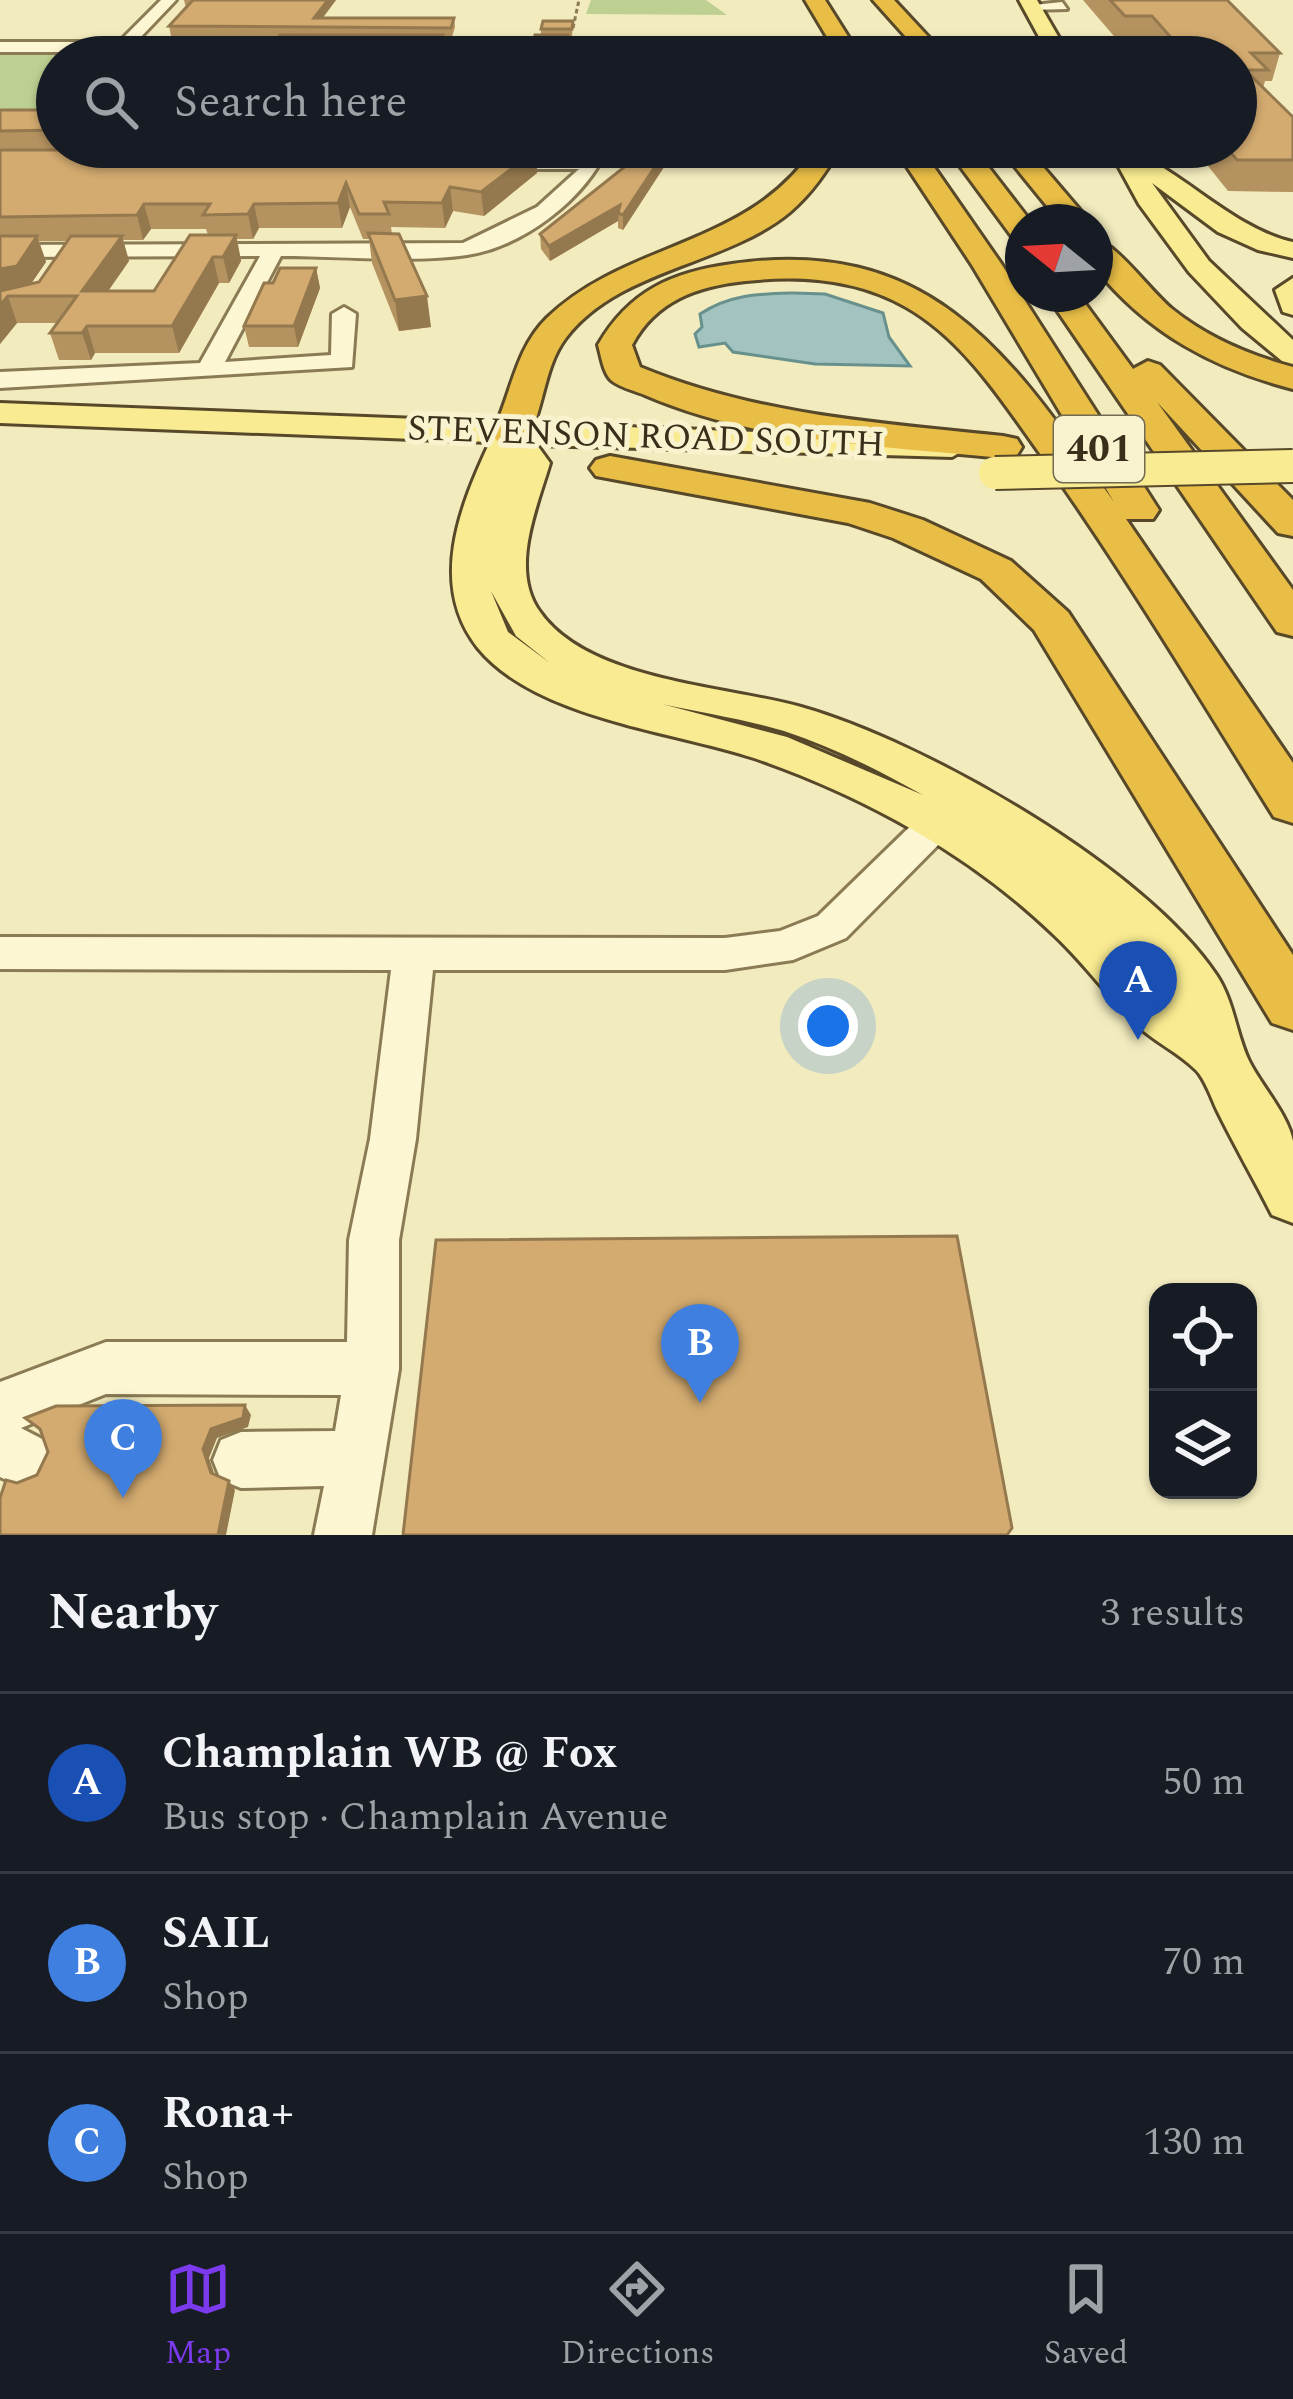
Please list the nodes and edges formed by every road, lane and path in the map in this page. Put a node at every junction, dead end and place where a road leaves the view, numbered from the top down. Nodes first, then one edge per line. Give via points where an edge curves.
1 (169, 0) edge
2 (883, 0) edge
3 (1030, 3) edge
4 (802, 4) edge
5 (1062, 6) dead end
6 (134, 36) edge
7 (831, 36) edge
8 (916, 36) edge
9 (1048, 36) edge
10 (0, 47) edge
11 (36, 47) edge
12 (585, 168) edge
13 (819, 168) edge
14 (921, 168) edge
15 (975, 168) edge
16 (1030, 168) edge
17 (1133, 168) edge
18 (1147, 168) edge
19 (1060, 204) edge
20 (1005, 208) edge
21 (0, 251) edge
22 (273, 251) junction
23 (1293, 256) edge
24 (1209, 258) junction
25 (1113, 270) edge
26 (1293, 286) edge
27 (1293, 306) edge
28 (1075, 312) edge
29 (1096, 312) edge
30 (344, 314) dead end
31 (1293, 340) edge
32 (1293, 355) edge
33 (210, 370) junction
34 (1293, 378) edge
35 (0, 380) edge
36 (0, 413) edge
37 (0, 437) edge
38 (1293, 437) edge
39 (514, 453) junction
40 (999, 460) junction
41 (1293, 466) edge
42 (610, 468) junction
43 (1293, 524) edge
44 (1293, 622) edge
45 (1293, 750) edge
46 (1293, 804) edge
47 (938, 822) junction
48 (413, 952) junction
49 (0, 953) edge
50 (1293, 1005) edge
51 (1218, 1055) junction
52 (1293, 1195) edge
53 (374, 1369) junction
54 (0, 1409) edge
55 (357, 1458) junction
56 (241, 1460) dead end
57 (343, 1535) edge

1 - 6 street
2 - 8 highway
3 - 5 street
3 - 9 main road
4 - 7 highway
10 - 11 street
12 - 22 street via 515,231 466,249
13 - 39 highway via 786,204 575,310 541,347
14 - 45 highway, 401
15 - 20 highway
16 - 19 highway
17 - 24 main road via 1154,208
18 - 23 main road via 1222,228
21 - 22 street via 63,260
22 - 33 street via 231,316
23 - 24 main road
24 - 31 main road via 1277,313
24 - 32 main road via 1241,315
25 - 34 highway via 1137,300 1202,344
26 - 27 main road
28 - 44 highway, 401
29 - 43 highway
30 - 33 street via 343,362
33 - 35 street
36 - 39 main road, STEVENSON ROAD SOUTH via 239,416
37 - 39 main road, STEVENSON ROAD SOUTH
38 - 40 main road, STEVENSON ROAD SOUTH
39 - 40 main road, STEVENSON ROAD SOUTH via 758,446
39 - 42 main road, STEVENSON ROAD SOUTH
39 - 47 main road via 470,554 473,604 494,641 563,690 770,747
39 - 51 main road via 506,551 511,596 530,627 592,670 798,720 894,758 969,800 1144,927 1200,993
40 - 41 main road, STEVENSON ROAD SOUTH, bridge
40 - 42 main road, STEVENSON ROAD SOUTH
40 - 46 highway via 712,408 624,373 615,345 628,317 654,295 700,278 788,267 903,293 941,316 1016,396 1114,530
42 - 50 highway via 856,512 996,570 1063,639
47 - 48 street via 846,915 794,945 725,954
47 - 51 main road via 1064,913 1157,1010
48 - 49 street
48 - 53 street via 374,1240
51 - 52 main road
53 - 54 street via 106,1368
53 - 55 street
55 - 56 street
55 - 57 street

